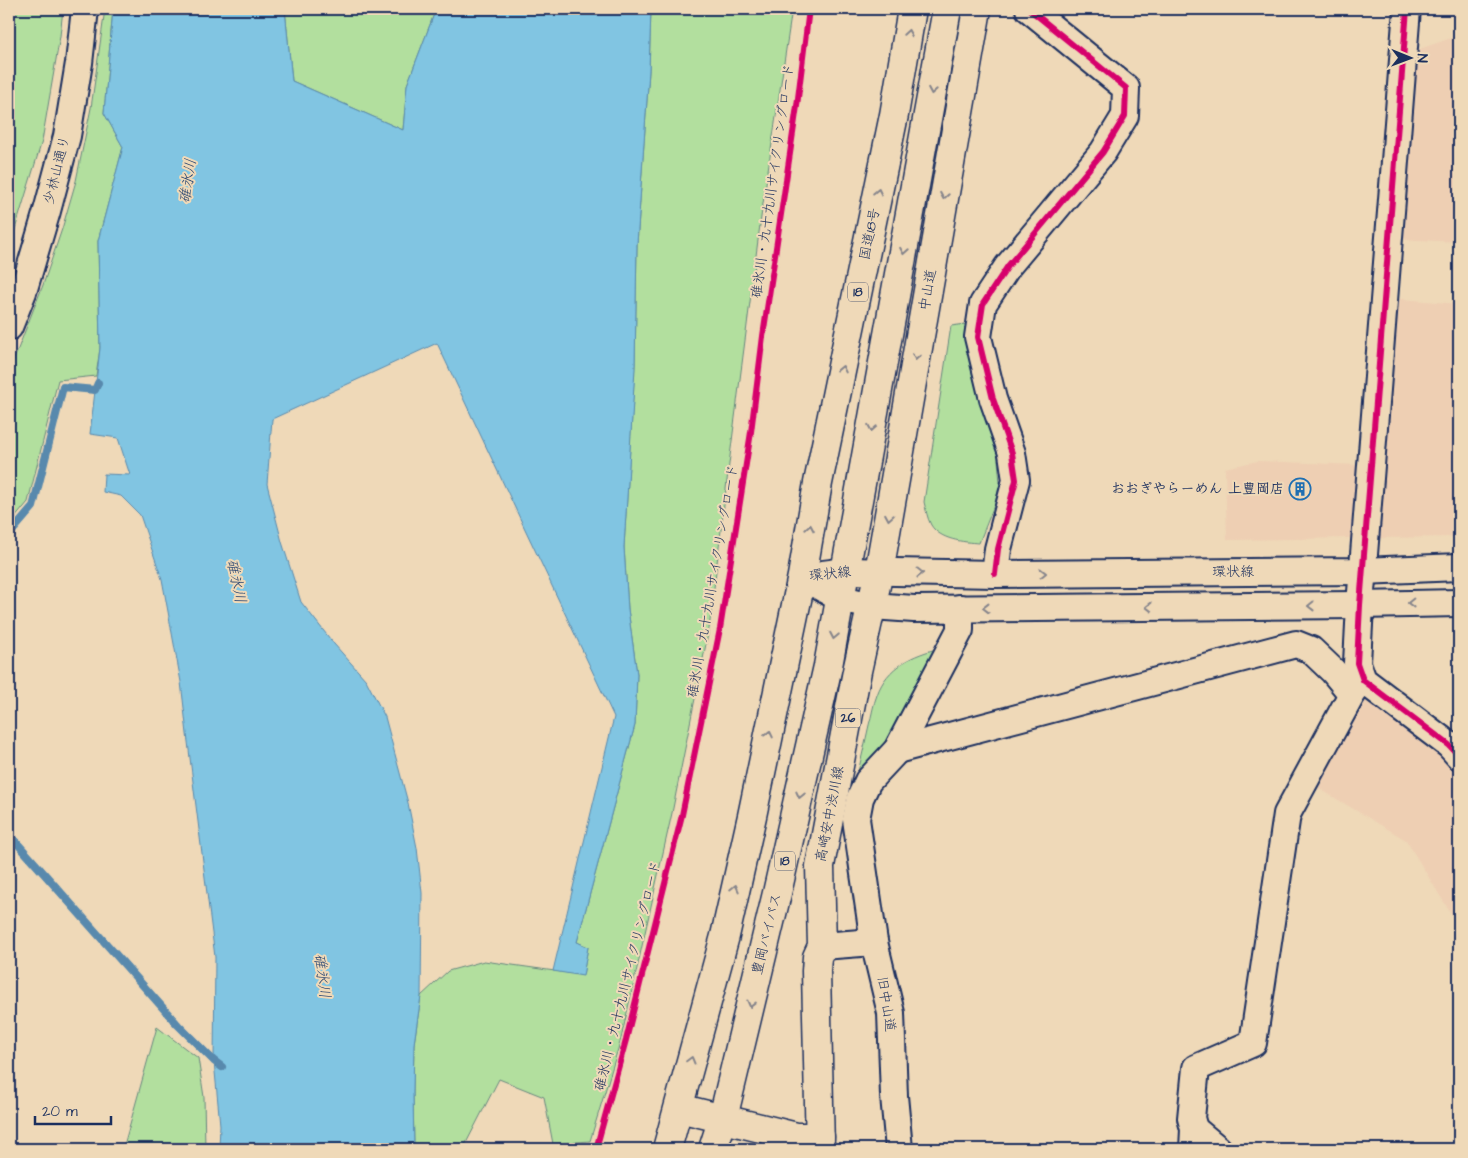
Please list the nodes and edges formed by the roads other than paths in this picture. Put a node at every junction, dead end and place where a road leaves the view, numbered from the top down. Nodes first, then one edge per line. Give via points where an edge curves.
1 (85, 9) edge
2 (912, 9) edge
3 (947, 9) edge
4 (977, 9) edge
5 (1028, 9) edge
6 (1408, 9) edge
7 (9, 327) edge
8 (1459, 567) edge
9 (846, 571) junction
10 (1362, 571) junction
11 (879, 572) junction
12 (995, 574) junction
13 (802, 576) junction
14 (841, 599) junction
15 (1459, 603) edge
16 (1360, 605) junction
17 (872, 606) junction
18 (960, 608) junction
19 (1358, 687) junction
20 (897, 750) junction
21 (1459, 756) edge
22 (874, 942) junction
23 (822, 946) junction
24 (679, 1108) junction
25 (723, 1118) junction
26 (1193, 1139) edge
27 (820, 1143) edge
28 (667, 1149) edge
29 (713, 1149) edge
30 (899, 1149) edge
31 (1218, 1149) edge

1 - 7 street, 少林山通り via 67,136 23,292
13 -> 2 main road, 国道18号 / 18 via 818,482 894,115
3 -> 9 main road, 18
4 -> 11 main road, 中山道
5 - 12 street via 1126,88 1124,116 1104,152 1008,266 983,304 978,337 993,399 1012,453 1016,480
6 - 10 street
8 - 10 street, 環状線
9 - 11 street, 環状線
9 - 13 street, 環状線
9 - 14 main road, 豊岡バイパス / 18
12 -> 10 street, 環状線
10 - 16 street
11 -> 12 street, 環状線
11 - 17 main road, 高崎安中渋川線 / 26
13 - 14 street, 環状線
24 -> 13 main road, 18 via 725,936
14 - 17 street, 環状線
14 -> 25 main road, 豊岡バイパス / 18 via 804,779
15 -> 16 street, 環状線
16 -> 18 street, 環状線
16 - 19 street
17 - 18 street, 環状線
17 - 23 main road, 高崎安中渋川線 / 26 via 820,866
18 - 20 street, 旧中山道 via 960,630
19 - 20 street via 1333,672 1311,650 1296,644
19 - 21 street via 1448,745
19 - 26 street via 1287,814 1253,1043 1196,1068 1191,1118
20 - 22 street, 旧中山道 via 868,781 860,798 856,819
22 - 23 street
22 - 30 street, 旧中山道 via 891,1013
23 - 27 main road, 高崎安中渋川線 / 26 via 816,971
24 - 25 main road
24 - 28 main road, 18
25 - 27 main road
25 - 29 main road, 豊岡バイパス / 18
26 - 31 street

